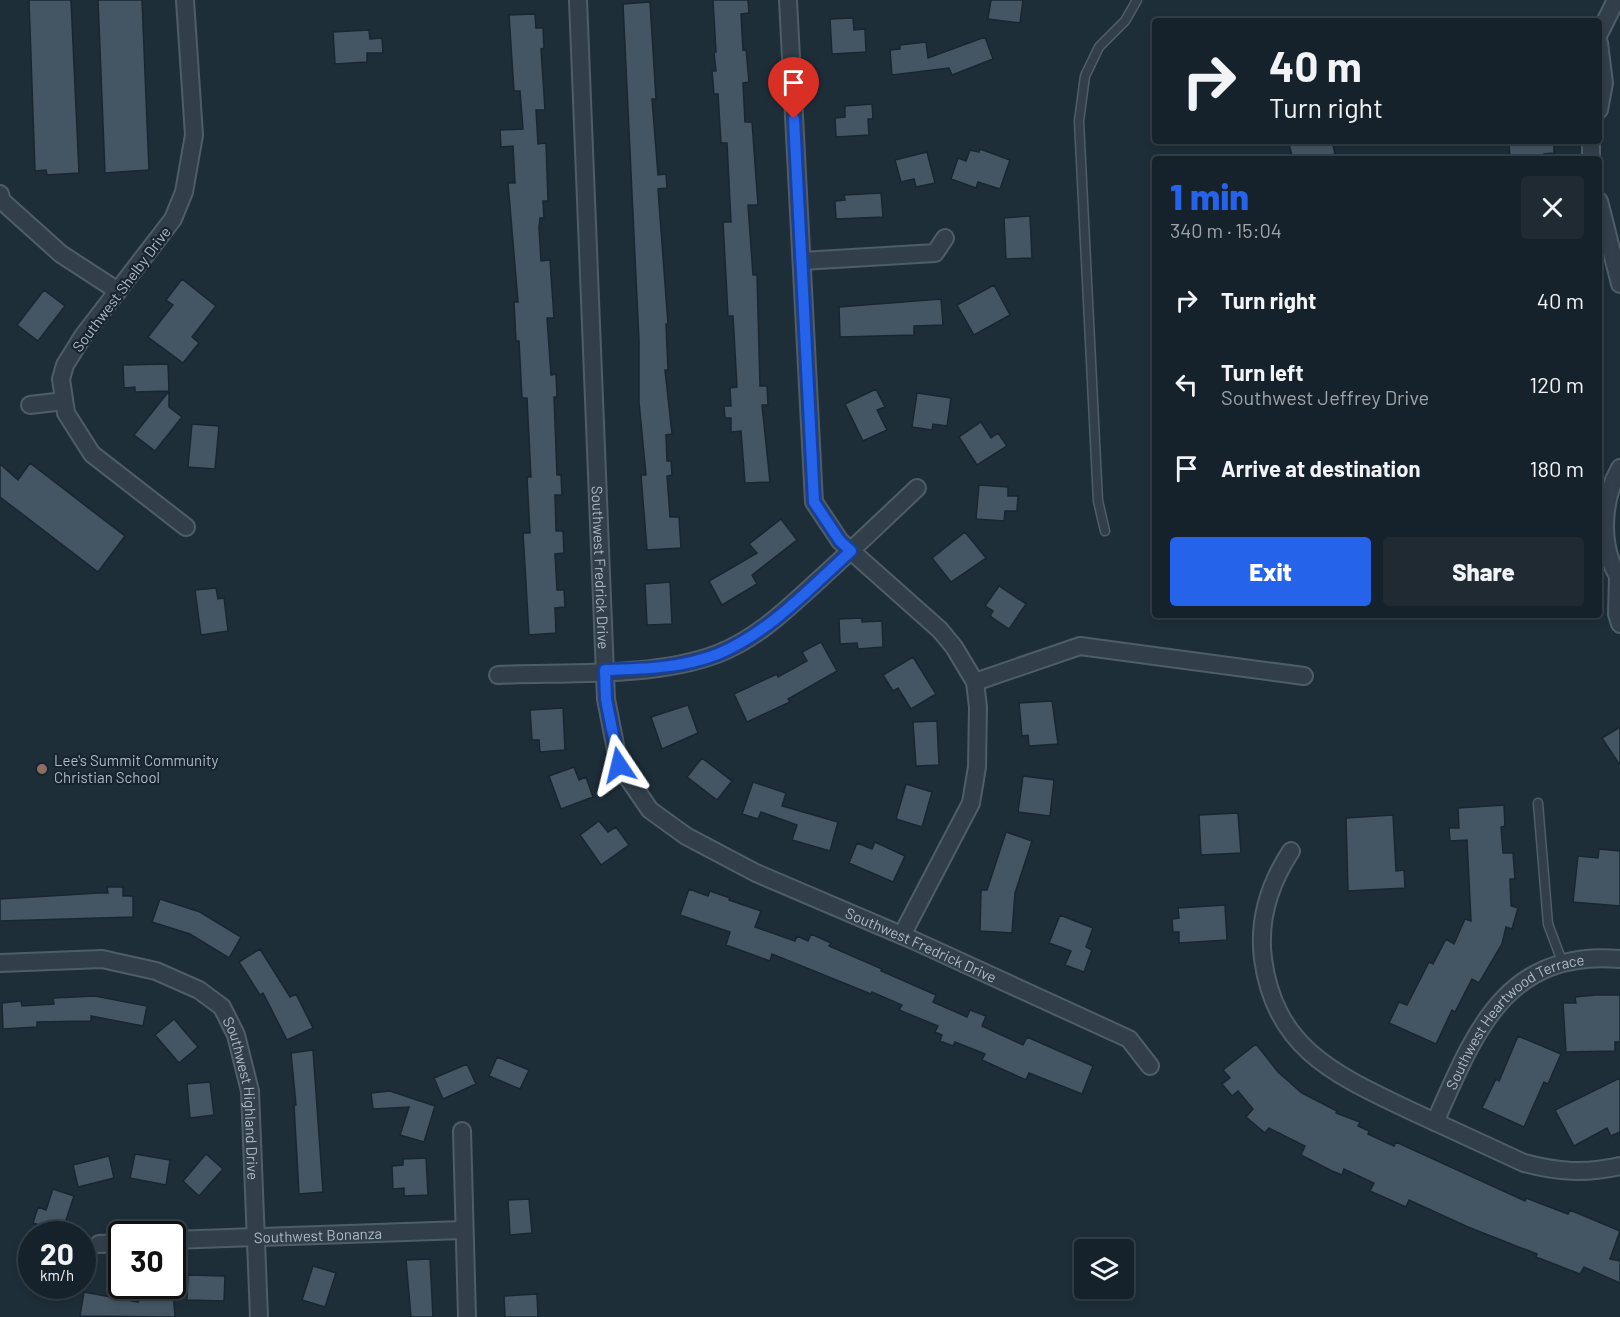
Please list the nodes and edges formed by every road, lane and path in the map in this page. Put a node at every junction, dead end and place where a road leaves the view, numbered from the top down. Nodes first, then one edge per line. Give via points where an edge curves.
1 (185, 0) edge
2 (578, 0) edge
3 (788, 0) edge
4 (1137, 0) edge
5 (1616, 0) edge
6 (1602, 28) edge
7 (1602, 66) edge
8 (1602, 93) edge
9 (0, 194) edge
10 (1602, 213) edge
11 (945, 238) dead end
12 (801, 261) junction
13 (1620, 284) edge
14 (118, 291) junction
15 (64, 401) junction
16 (30, 405) dead end
17 (1620, 468) edge
18 (916, 488) dead end
19 (186, 527) dead end
20 (1105, 531) dead end
21 (851, 551) junction
22 (1619, 574) edge
23 (1620, 624) edge
24 (605, 670) junction
25 (498, 675) dead end
26 (1304, 675) dead end
27 (975, 682) junction
28 (1538, 803) dead end
29 (1291, 851) dead end
30 (902, 935) junction
31 (1620, 959) edge
32 (0, 963) edge
33 (1563, 964) junction
34 (1149, 1066) dead end
35 (1435, 1122) junction
36 (462, 1131) dead end
37 (1620, 1166) edge
38 (463, 1230) junction
39 (256, 1236) junction
40 (186, 1239) edge
41 (99, 1244) dead end
42 (108, 1244) edge
43 (259, 1317) edge
44 (467, 1317) edge

1 - 14 street, Southwest Shelby Drive via 194,135 184,192 173,219
2 - 24 street, Southwest Fredrick Drive
3 - 12 street
4 - 20 lane via 1125,21 1099,46 1085,76 1078,121 1098,501
5 - 6 street
7 - 8 street
9 - 14 street via 2,201 60,254
10 - 13 street
11 - 12 street via 935,253
12 - 21 street via 814,502 828,526
14 - 15 street, Southwest Shelby Drive via 65,365 61,379
15 - 16 street
15 - 19 street, Southwest Shelby Drive via 66,413 92,454
17 - 22 street via 1605,521 1611,565
18 - 21 street
21 - 24 street via 777,618 717,654 685,663
21 - 27 street via 940,630
22 - 23 street
24 - 25 street
24 - 30 street, Southwest Fredrick Drive via 606,699 619,765 650,810 686,836 756,873
26 - 27 street via 1080,646
27 - 30 street via 977,767 971,803
28 - 33 lane via 1548,924
29 - 35 street via 1276,873 1262,927 1266,975 1276,1008 1318,1061 1351,1082
30 - 34 street, Southwest Fredrick Drive via 1129,1039
31 - 33 street, Southwest Heartwood Terrace
32 - 39 street, Southwest Highland Drive via 102,959 156,971 200,990 222,1007 236,1035 250,1091
33 - 35 street, Southwest Heartwood Terrace via 1522,983 1491,1011 1470,1043
35 - 37 street via 1524,1163 1553,1171
36 - 38 street
38 - 39 street, Southwest Bonanza
38 - 44 street
39 - 40 street, Southwest Bonanza
39 - 43 street, Southwest Highland Drive
41 - 42 street

